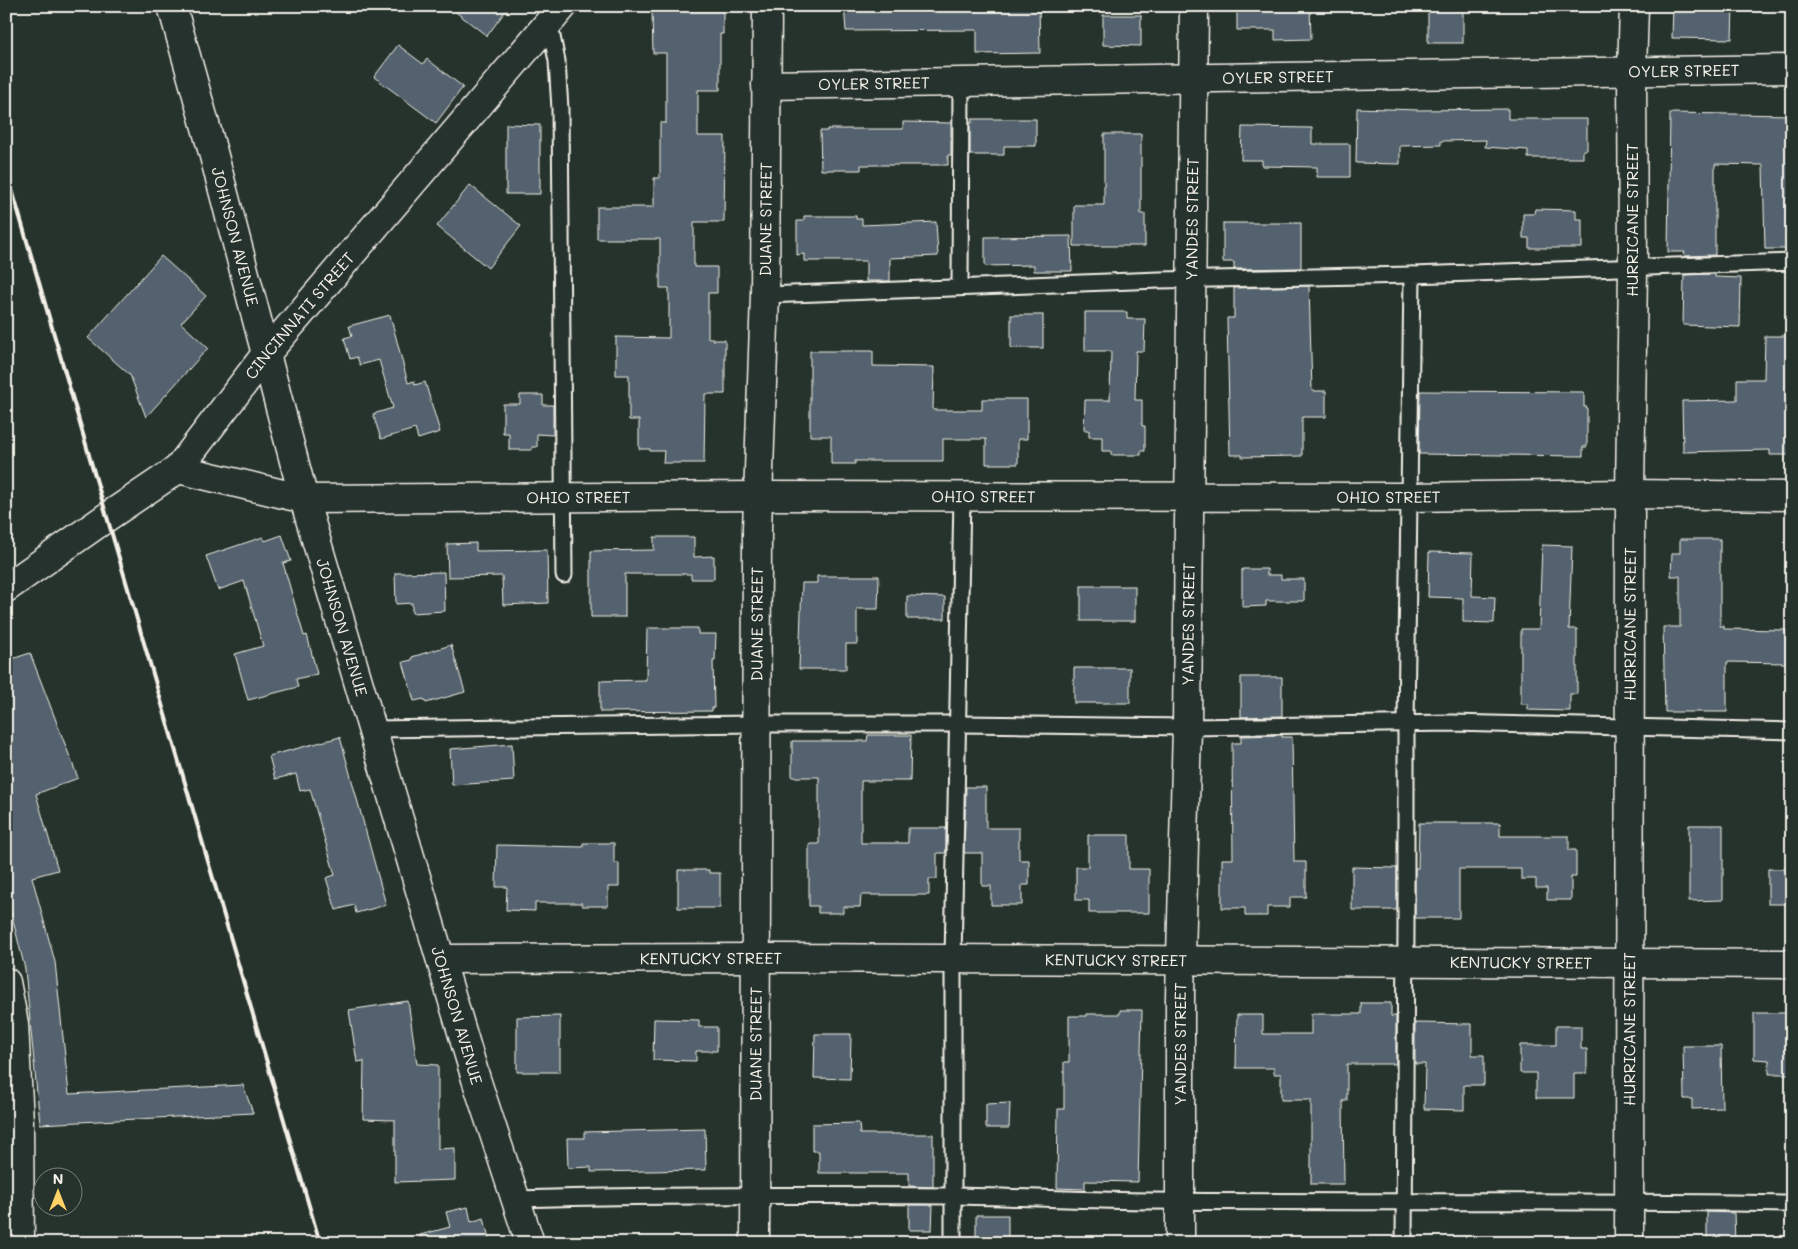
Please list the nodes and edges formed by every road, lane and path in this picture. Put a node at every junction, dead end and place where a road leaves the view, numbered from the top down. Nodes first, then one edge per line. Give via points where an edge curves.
1 (172, 6) edge
2 (767, 6) edge
3 (1194, 6) edge
4 (1634, 6) edge
5 (556, 14) edge
6 (1792, 69) edge
7 (1632, 72) junction
8 (1194, 79) junction
9 (961, 82) junction
10 (766, 85) junction
11 (1792, 262) edge
12 (1633, 268) junction
13 (1412, 275) junction
14 (1192, 280) junction
15 (960, 287) junction
16 (765, 295) junction
17 (266, 354) junction
18 (178, 470) junction
19 (1630, 494) junction
20 (758, 496) junction
21 (962, 496) junction
22 (1792, 496) edge
23 (1190, 497) junction
24 (1408, 497) junction
25 (562, 498) junction
26 (304, 499) junction
27 (564, 575) dead end
28 (6, 588) edge
29 (756, 724) junction
30 (959, 724) junction
31 (1406, 724) junction
32 (1187, 727) junction
33 (1630, 728) junction
34 (372, 729) junction
35 (1792, 731) edge
36 (441, 959) junction
37 (755, 959) junction
38 (953, 959) junction
39 (1180, 961) junction
40 (1406, 961) junction
41 (1630, 963) junction
42 (1792, 964) edge
43 (6, 982) edge
44 (953, 1196) junction
45 (755, 1197) junction
46 (516, 1199) junction
47 (1180, 1201) junction
48 (1629, 1202) junction
49 (1404, 1203) junction
50 (1792, 1204) edge
51 (20, 1243) edge
52 (530, 1243) edge
53 (755, 1243) edge
54 (953, 1243) edge
55 (1180, 1243) edge
56 (1404, 1243) edge
57 (1628, 1243) edge

1 - 17 street, JOHNSON AVENUE
2 - 10 street, DUANE STREET
3 - 8 street, YANDES STREET
4 - 7 street, HURRICANE STREET
5 - 17 street, CINCINNATI STREET
5 - 25 lane via 560,109
6 - 7 street, OYLER STREET
7 - 8 street, OYLER STREET
7 - 12 street, HURRICANE STREET
8 - 9 street, OYLER STREET
8 - 14 street, YANDES STREET
9 - 10 street, OYLER STREET
9 - 15 lane
10 - 16 street, DUANE STREET
11 - 12 lane
12 - 13 lane
12 - 19 street, HURRICANE STREET
13 - 14 lane
13 - 24 lane
14 - 15 lane
14 - 23 street, YANDES STREET
15 - 16 lane
16 - 20 street, DUANE STREET
17 - 18 street, CINCINNATI STREET
17 - 26 street, JOHNSON AVENUE
18 - 26 street, OHIO STREET
18 - 28 street, CINCINNATI STREET
19 - 22 street, OHIO STREET
19 - 24 street, OHIO STREET
19 - 33 street, HURRICANE STREET
20 - 21 street, OHIO STREET
20 - 25 street, OHIO STREET
20 - 29 street, DUANE STREET
21 - 23 street, OHIO STREET
21 - 30 lane
23 - 24 street, OHIO STREET
23 - 32 street, YANDES STREET
24 - 31 lane
25 - 26 street, OHIO STREET
25 - 27 lane
26 - 34 street, JOHNSON AVENUE
29 - 30 lane
29 - 34 lane
29 - 37 street, DUANE STREET
30 - 32 lane
30 - 38 lane
31 - 32 lane
31 - 33 lane
31 - 40 lane
32 - 39 street, YANDES STREET
33 - 35 lane
33 - 41 street, HURRICANE STREET
34 - 36 street, JOHNSON AVENUE
36 - 37 street, KENTUCKY STREET
36 - 46 street, JOHNSON AVENUE
37 - 38 street, KENTUCKY STREET
37 - 45 street, DUANE STREET
38 - 39 street, KENTUCKY STREET
38 - 44 lane
39 - 40 street, KENTUCKY STREET
39 - 47 street, YANDES STREET
40 - 41 street, KENTUCKY STREET
40 - 49 lane
41 - 42 street, KENTUCKY STREET
41 - 48 street, HURRICANE STREET
43 - 51 street via 14,1024
44 - 45 lane
44 - 47 lane
44 - 54 lane
45 - 46 lane
45 - 53 street, DUANE STREET
46 - 52 street, JOHNSON AVENUE
47 - 49 lane
47 - 55 street, YANDES STREET
48 - 49 lane
48 - 50 lane
48 - 57 street, HURRICANE STREET
49 - 56 lane

